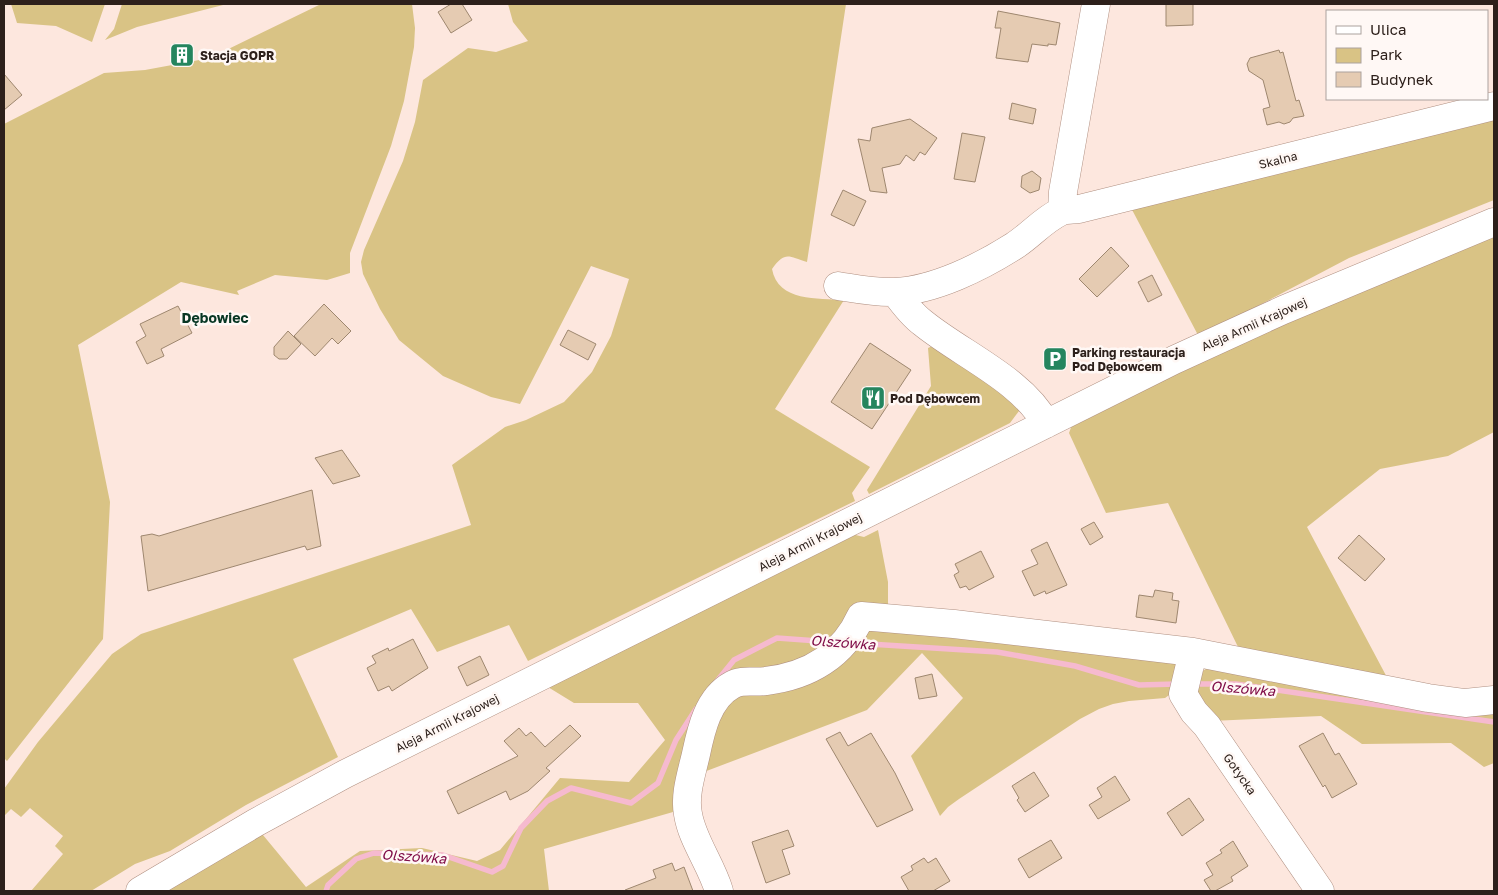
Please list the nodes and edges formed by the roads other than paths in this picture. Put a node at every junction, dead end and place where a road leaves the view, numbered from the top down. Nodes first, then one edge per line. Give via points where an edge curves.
1 (1096, 4) edge
2 (1494, 106) edge
3 (1062, 211) junction
4 (1494, 222) edge
5 (838, 286) dead end
6 (894, 292) junction
7 (1046, 424) junction
8 (1191, 660) junction
9 (1494, 700) edge
10 (140, 891) edge
11 (719, 891) edge
12 (1320, 891) edge

1 - 3 street
2 - 3 street, Skalna via 1079,210
3 - 6 street, Skalna via 1016,245 982,264 936,284
4 - 7 street, Aleja Armii Krajowej via 1259,320
5 - 6 street, Skalna
6 - 7 street via 922,323 1018,389 1032,402
7 - 10 street, Aleja Armii Krajowej via 345,774
8 - 9 street via 1465,703
8 - 11 street via 954,624 861,616 848,640 815,667 779,680 742,681 722,693 710,708 697,746 687,811 690,826
8 - 12 street, Gotycka via 1183,694 1189,705

